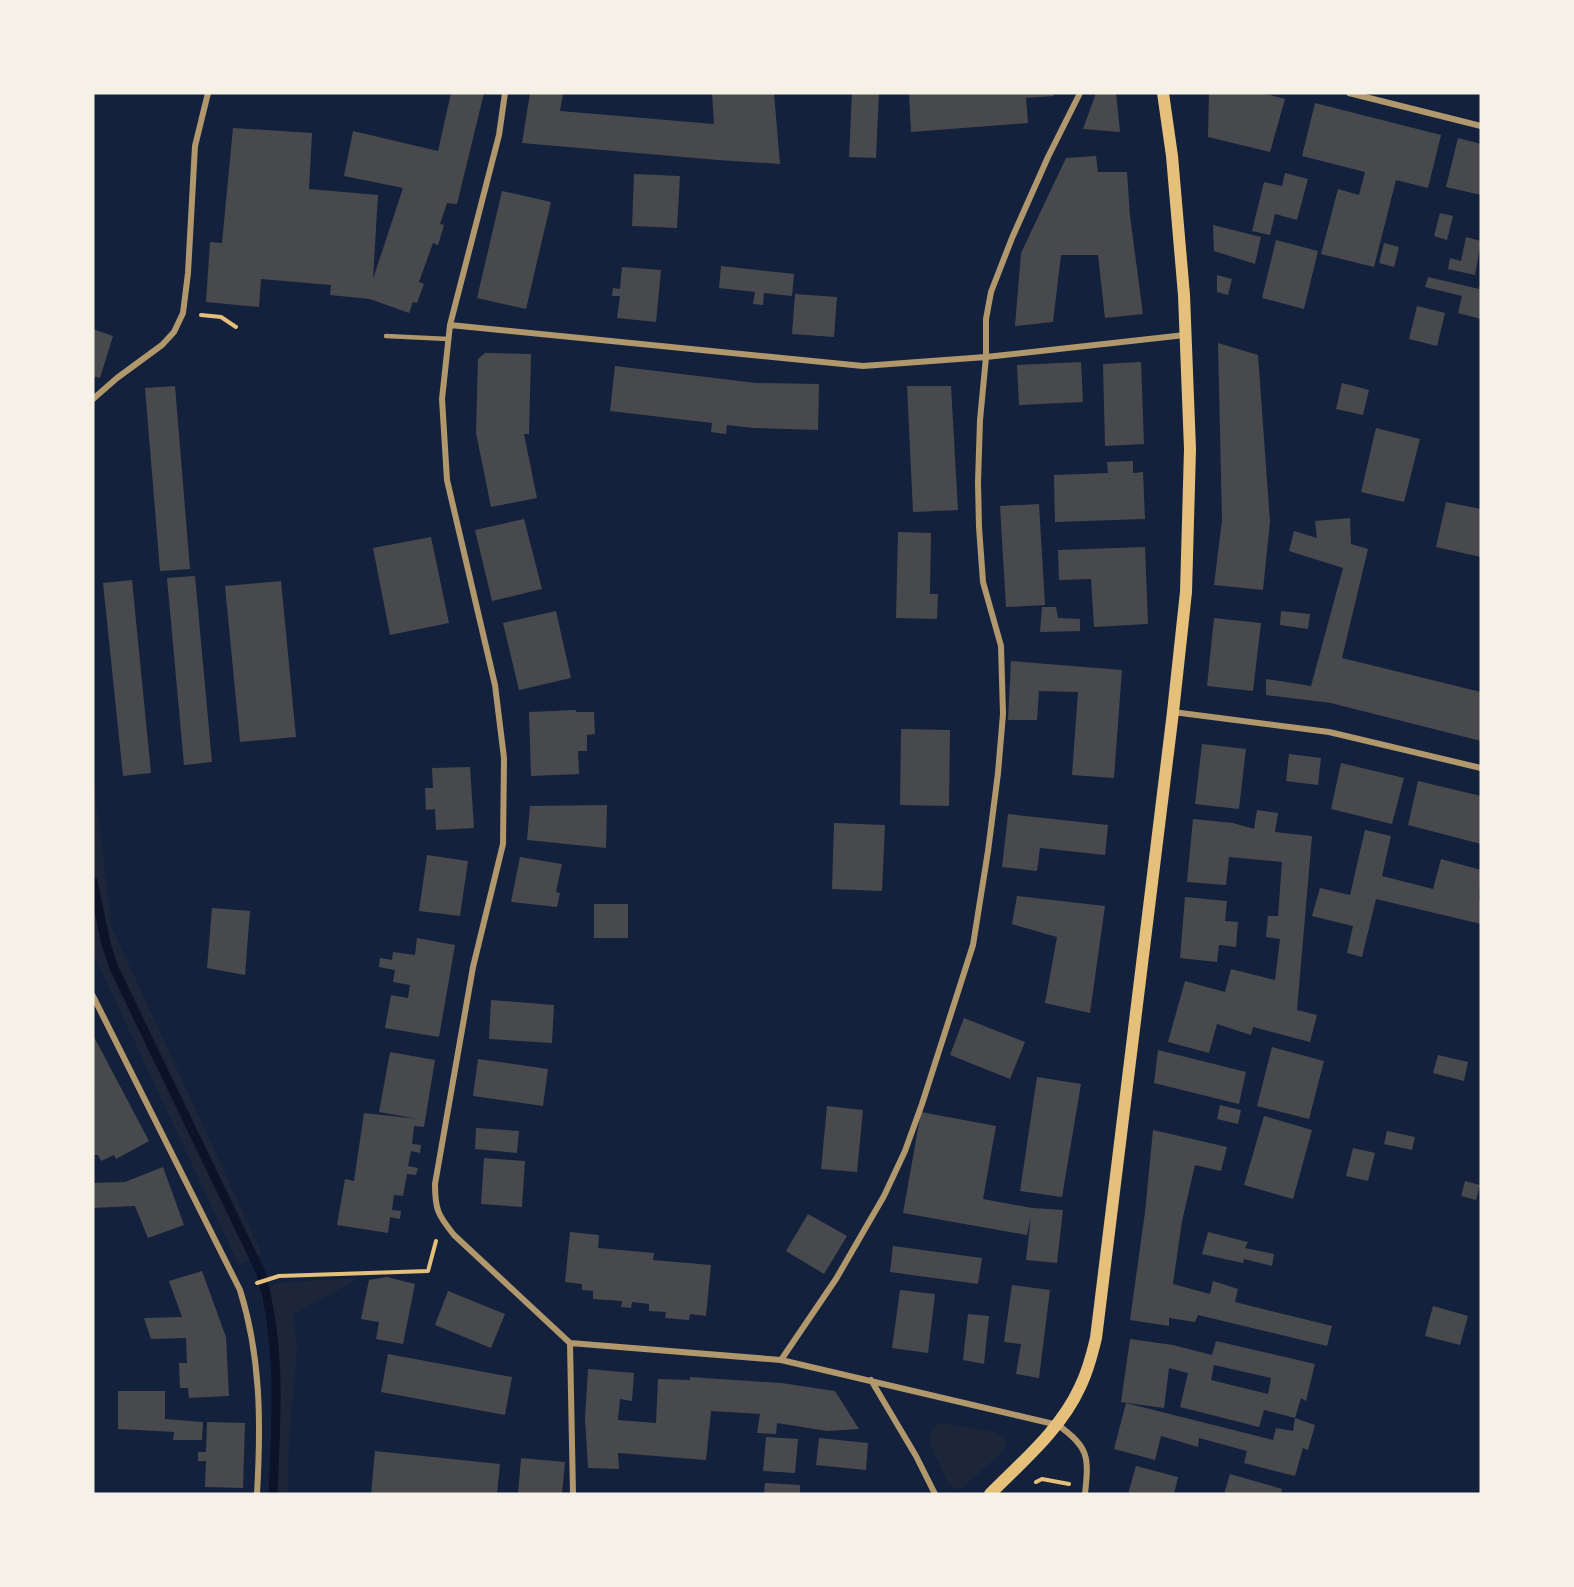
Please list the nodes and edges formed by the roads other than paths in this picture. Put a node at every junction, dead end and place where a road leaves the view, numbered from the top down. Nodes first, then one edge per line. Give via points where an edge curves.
1 (208, 93) edge
2 (505, 93) edge
3 (1080, 93) edge
4 (1163, 93) edge
5 (1349, 93) edge
6 (1481, 126) edge
7 (450, 325) junction
8 (1186, 335) junction
9 (386, 336) dead end
10 (448, 339) junction
11 (986, 357) junction
12 (93, 399) edge
13 (1173, 712) junction
14 (1481, 768) edge
15 (93, 996) edge
16 (570, 1343) junction
17 (781, 1360) junction
18 (871, 1380) junction
19 (1058, 1425) junction
20 (257, 1494) edge
21 (573, 1494) edge
22 (935, 1494) edge
23 (990, 1494) edge
24 (1085, 1494) edge

1 - 12 street via 195,146 183,313 162,345
2 - 7 street via 499,135
3 - 11 street via 995,281 986,319
4 - 8 main road via 1176,191
5 - 6 street
7 - 10 street
7 - 11 street via 863,366
8 - 11 street
8 - 13 main road via 1188,537
9 - 10 lane
10 - 16 street via 442,399 447,480 495,685 504,758 503,844 473,968 435,1184 435,1204 454,1235
11 - 17 street via 980,420 979,527 982,582 1001,646 1003,685 998,773 976,929 962,984 895,1173 861,1238
13 - 14 street via 1329,732
13 - 19 main road via 1096,1338 1080,1389
15 - 20 street via 240,1290 258,1372
16 - 17 street
16 - 21 street
17 - 18 street
18 - 19 street
18 - 22 street
19 - 23 main road
19 - 24 street via 1080,1442 1085,1454

